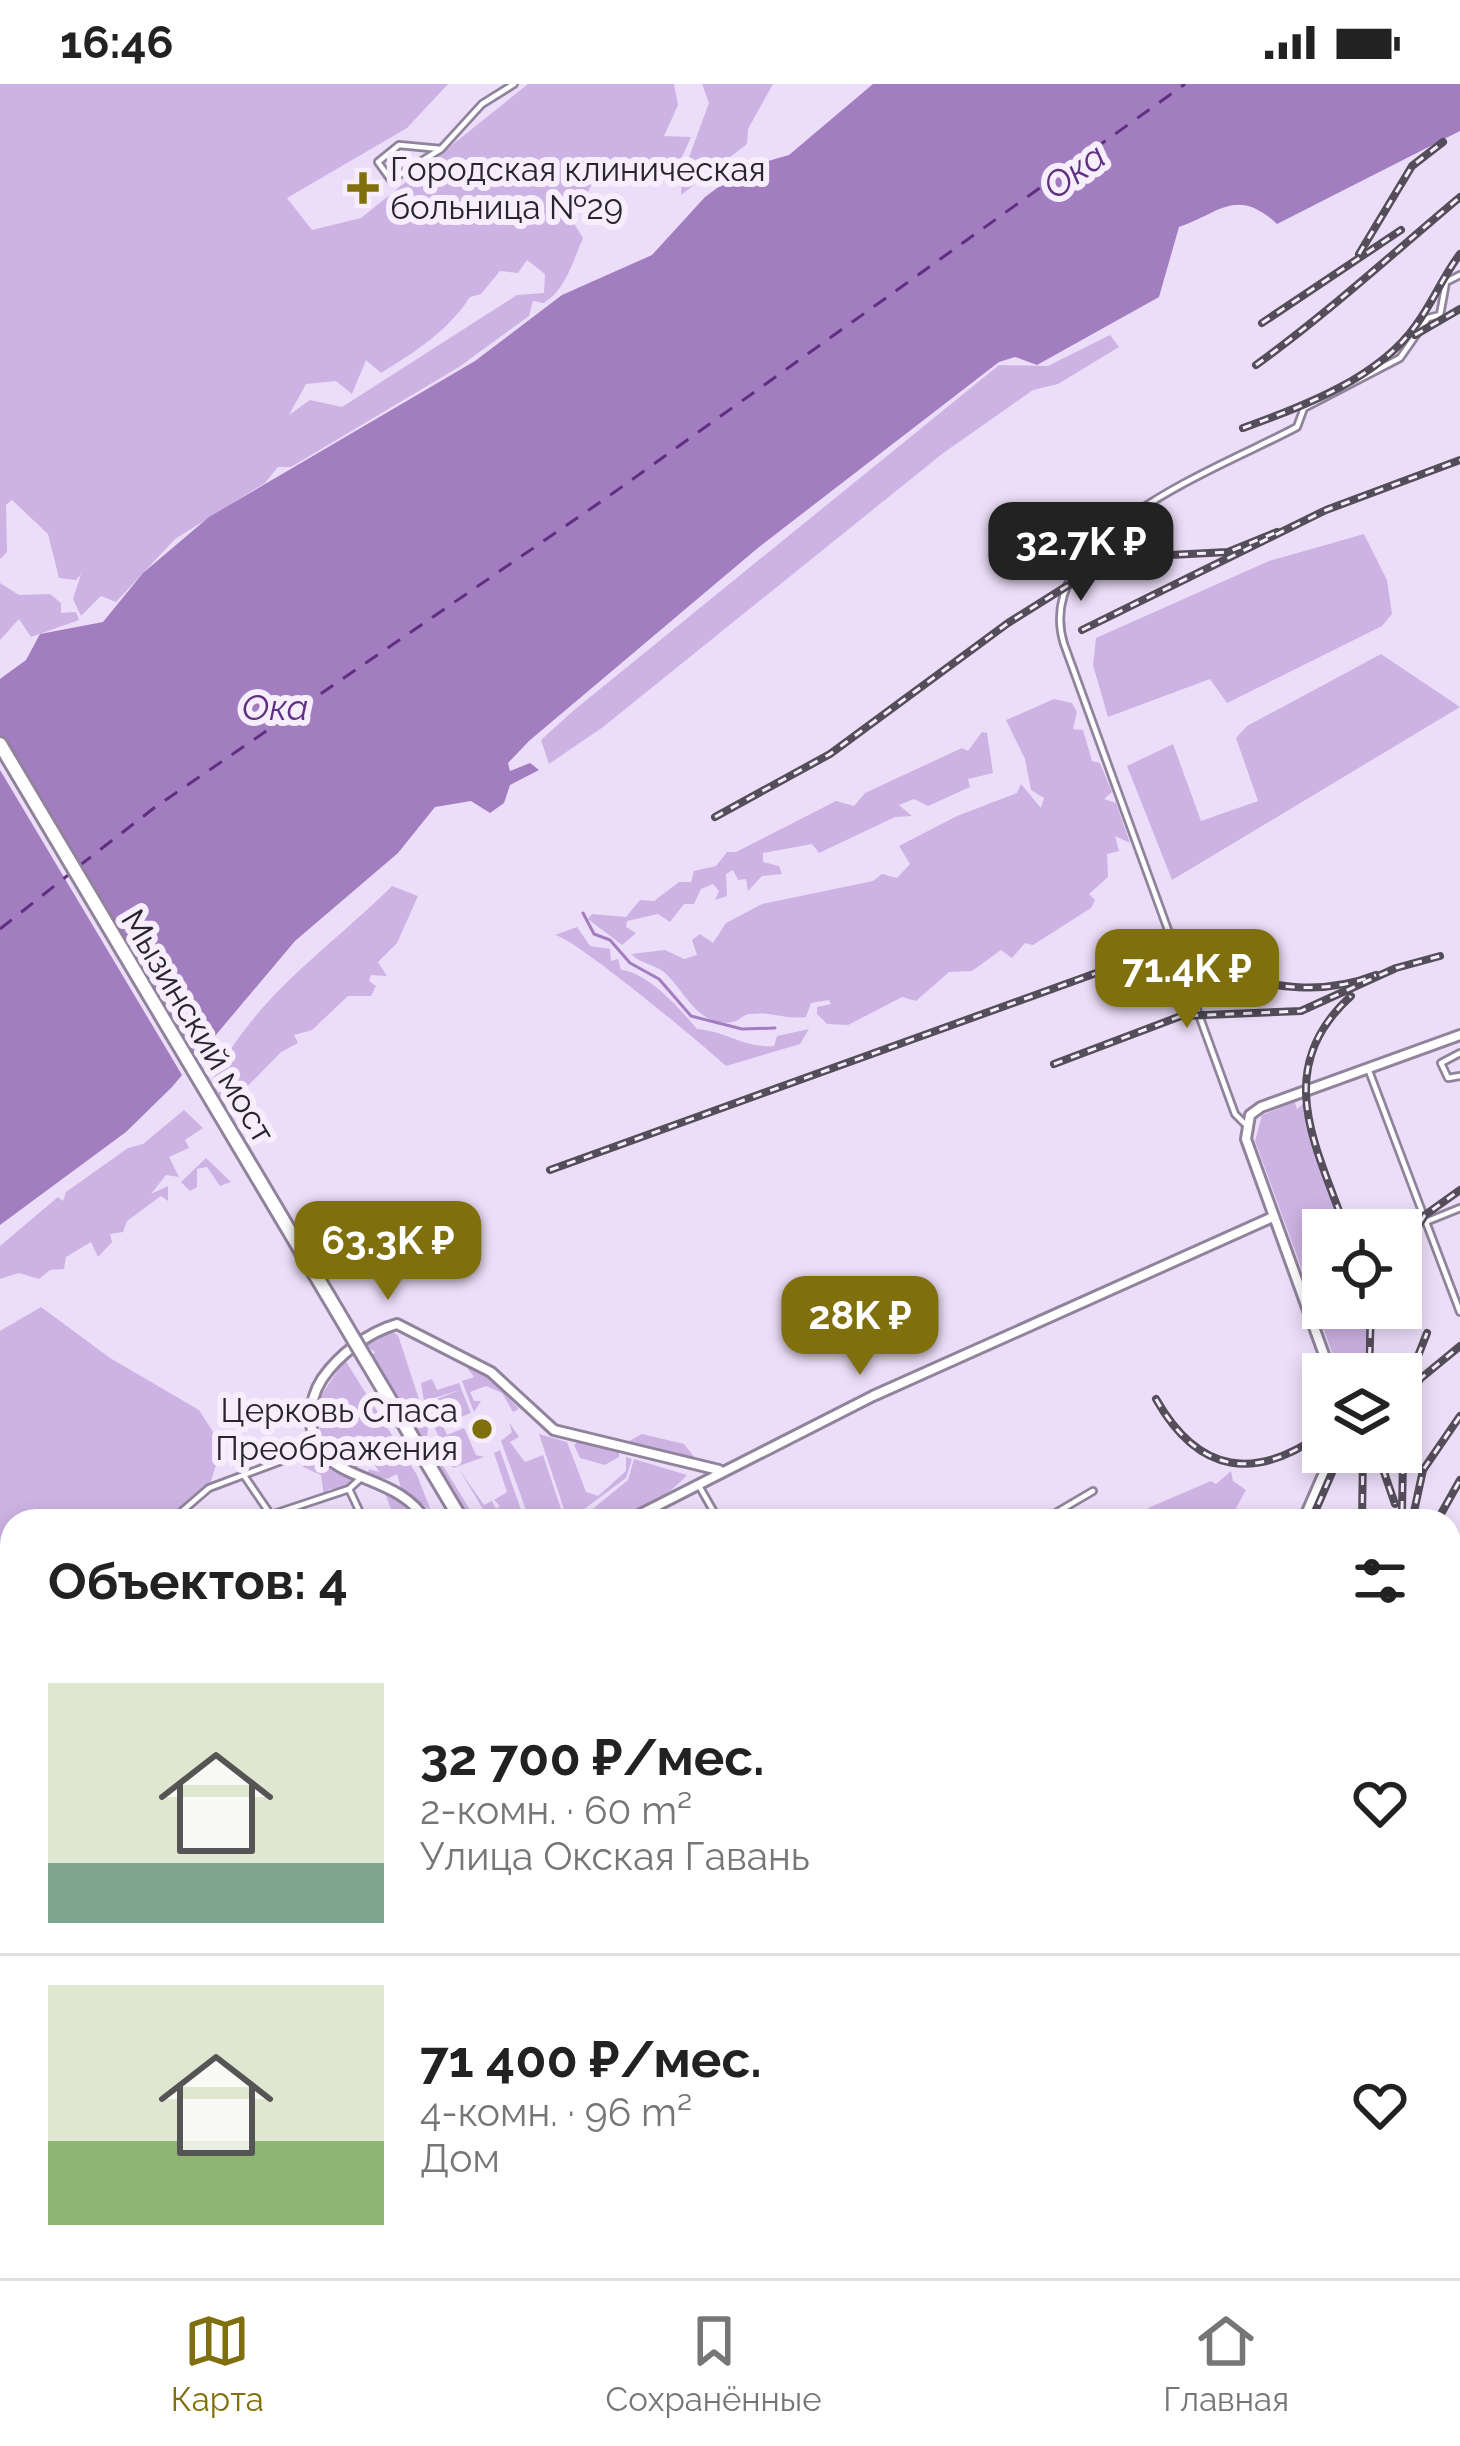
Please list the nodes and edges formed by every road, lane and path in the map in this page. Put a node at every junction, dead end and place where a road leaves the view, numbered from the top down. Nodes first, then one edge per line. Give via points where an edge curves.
1 (514, 84) edge
2 (441, 148) junction
3 (1460, 275) edge
4 (0, 744) edge
5 (0, 760) edge
6 (1460, 1034) edge
7 (1460, 1053) edge
8 (1368, 1067) junction
9 (1460, 1076) edge
10 (1246, 1124) junction
11 (243, 1162) junction
12 (1460, 1208) edge
13 (1273, 1217) junction
14 (1427, 1221) junction
15 (1460, 1312) edge
16 (1323, 1353) edge
17 (318, 1447) junction
18 (682, 1462) junction
19 (720, 1470) junction
20 (1324, 1473) edge
21 (244, 1475) junction
22 (362, 1476) junction
23 (697, 1482) junction
24 (350, 1489) junction
25 (1093, 1491) dead end
26 (185, 1509) edge
27 (268, 1509) edge
28 (298, 1509) edge
29 (359, 1509) edge
30 (416, 1509) edge
31 (449, 1509) edge
32 (649, 1509) edge
33 (712, 1509) edge
34 (1062, 1509) edge
35 (1308, 1509) edge

1 - 2 street via 482,104
2 - 2 street via 399,145 378,163 391,180
3 - 10 street via 1445,282 1440,315 1428,318 1400,358 1304,408 1297,427 1136,509 1082,560 1060,603 1064,644 1235,1114
4 - 11 main road, Мызинский мост
5 - 11 main road, Мызинский мост
6 - 8 street
7 - 9 street via 1441,1063 1446,1077
8 - 10 street via 1261,1107
8 - 14 street
10 - 13 street
11 - 31 main road, Мызинский мост, bridge
12 - 14 street
13 - 16 street
13 - 19 street
14 - 15 street
17 - 18 street via 316,1388 342,1356 397,1324 490,1372 554,1430
17 - 21 street
17 - 22 street via 329,1462
18 - 19 street
18 - 23 street
19 - 23 street
20 - 35 street
21 - 26 street via 209,1488
21 - 27 street
22 - 24 street
22 - 30 street via 401,1492
23 - 32 street
23 - 33 street
24 - 28 street
24 - 29 street
25 - 34 street

